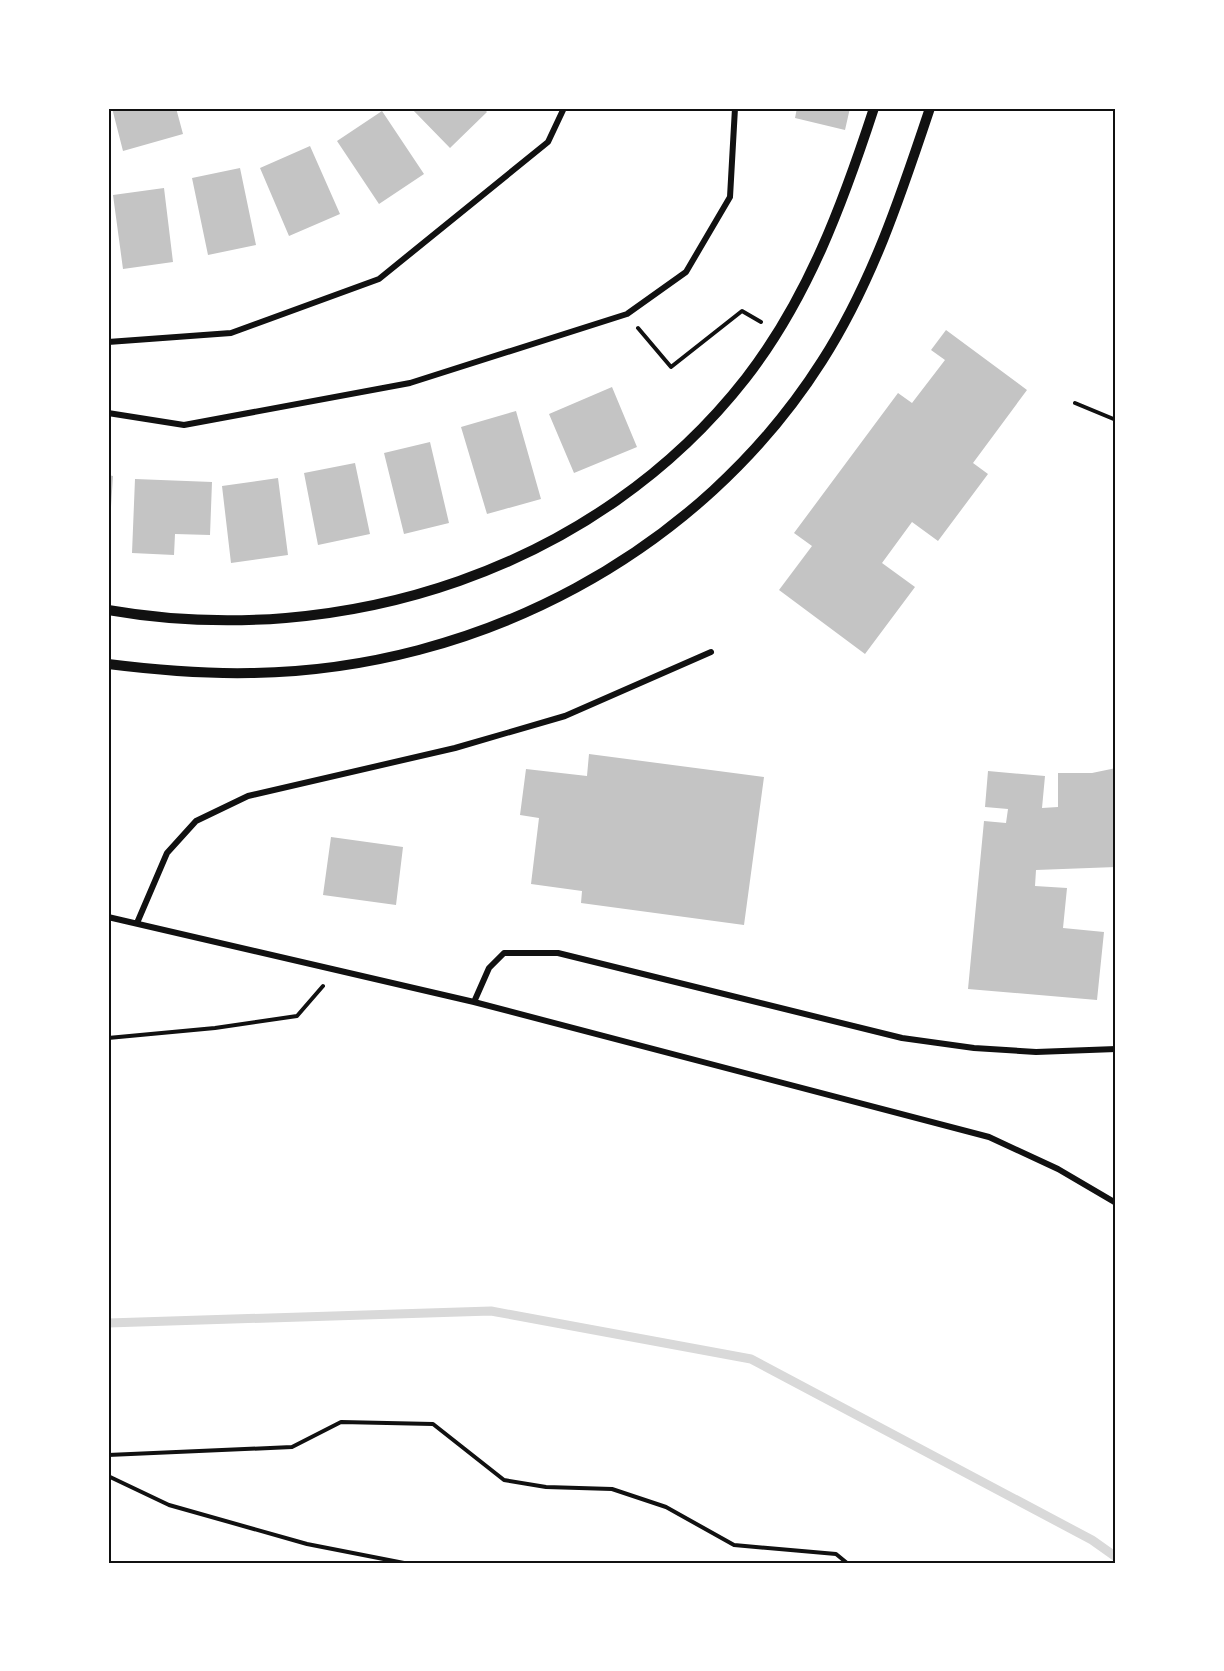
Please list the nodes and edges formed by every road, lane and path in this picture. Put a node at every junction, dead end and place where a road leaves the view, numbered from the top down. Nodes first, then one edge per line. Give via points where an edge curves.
1 (564, 108) edge
2 (735, 108) edge
3 (874, 108) edge
4 (930, 108) edge
5 (627, 314) junction
6 (777, 332) junction
7 (108, 342) edge
8 (1075, 403) dead end
9 (108, 413) edge
10 (1116, 420) edge
11 (108, 610) edge
12 (711, 652) dead end
13 (108, 664) edge
14 (108, 916) edge
15 (137, 923) junction
16 (338, 970) junction
17 (474, 1002) junction
18 (108, 1038) edge
19 (1116, 1049) edge
20 (1116, 1203) edge
21 (108, 1455) edge
22 (108, 1476) edge
23 (405, 1563) edge
24 (847, 1563) edge

1 - 7 street via 548,142 380,279 231,333
2 - 5 street via 730,197 686,272
3 - 6 street via 831,228 808,279
4 - 13 street via 880,250 823,360 760,445 679,520 626,560 586,585 513,617 420,650 319,668 254,673
5 - 6 path via 671,367 742,311
5 - 9 street via 410,383 184,425
6 - 11 street via 720,408 646,479 561,538 492,568 407,598 313,614 194,620
8 - 10 path
12 - 15 street via 565,716 455,748 248,796 196,821 167,853
14 - 15 street
15 - 16 street
16 - 17 street
16 - 18 path via 297,1016
17 - 19 street via 489,968 504,952 558,953 902,1038 1036,1052
17 - 20 street via 989,1137 1058,1169
21 - 24 path via 292,1447 341,1422 433,1424 504,1480 546,1487 612,1489 666,1507 734,1545 836,1554
22 - 23 path via 169,1505 307,1544

